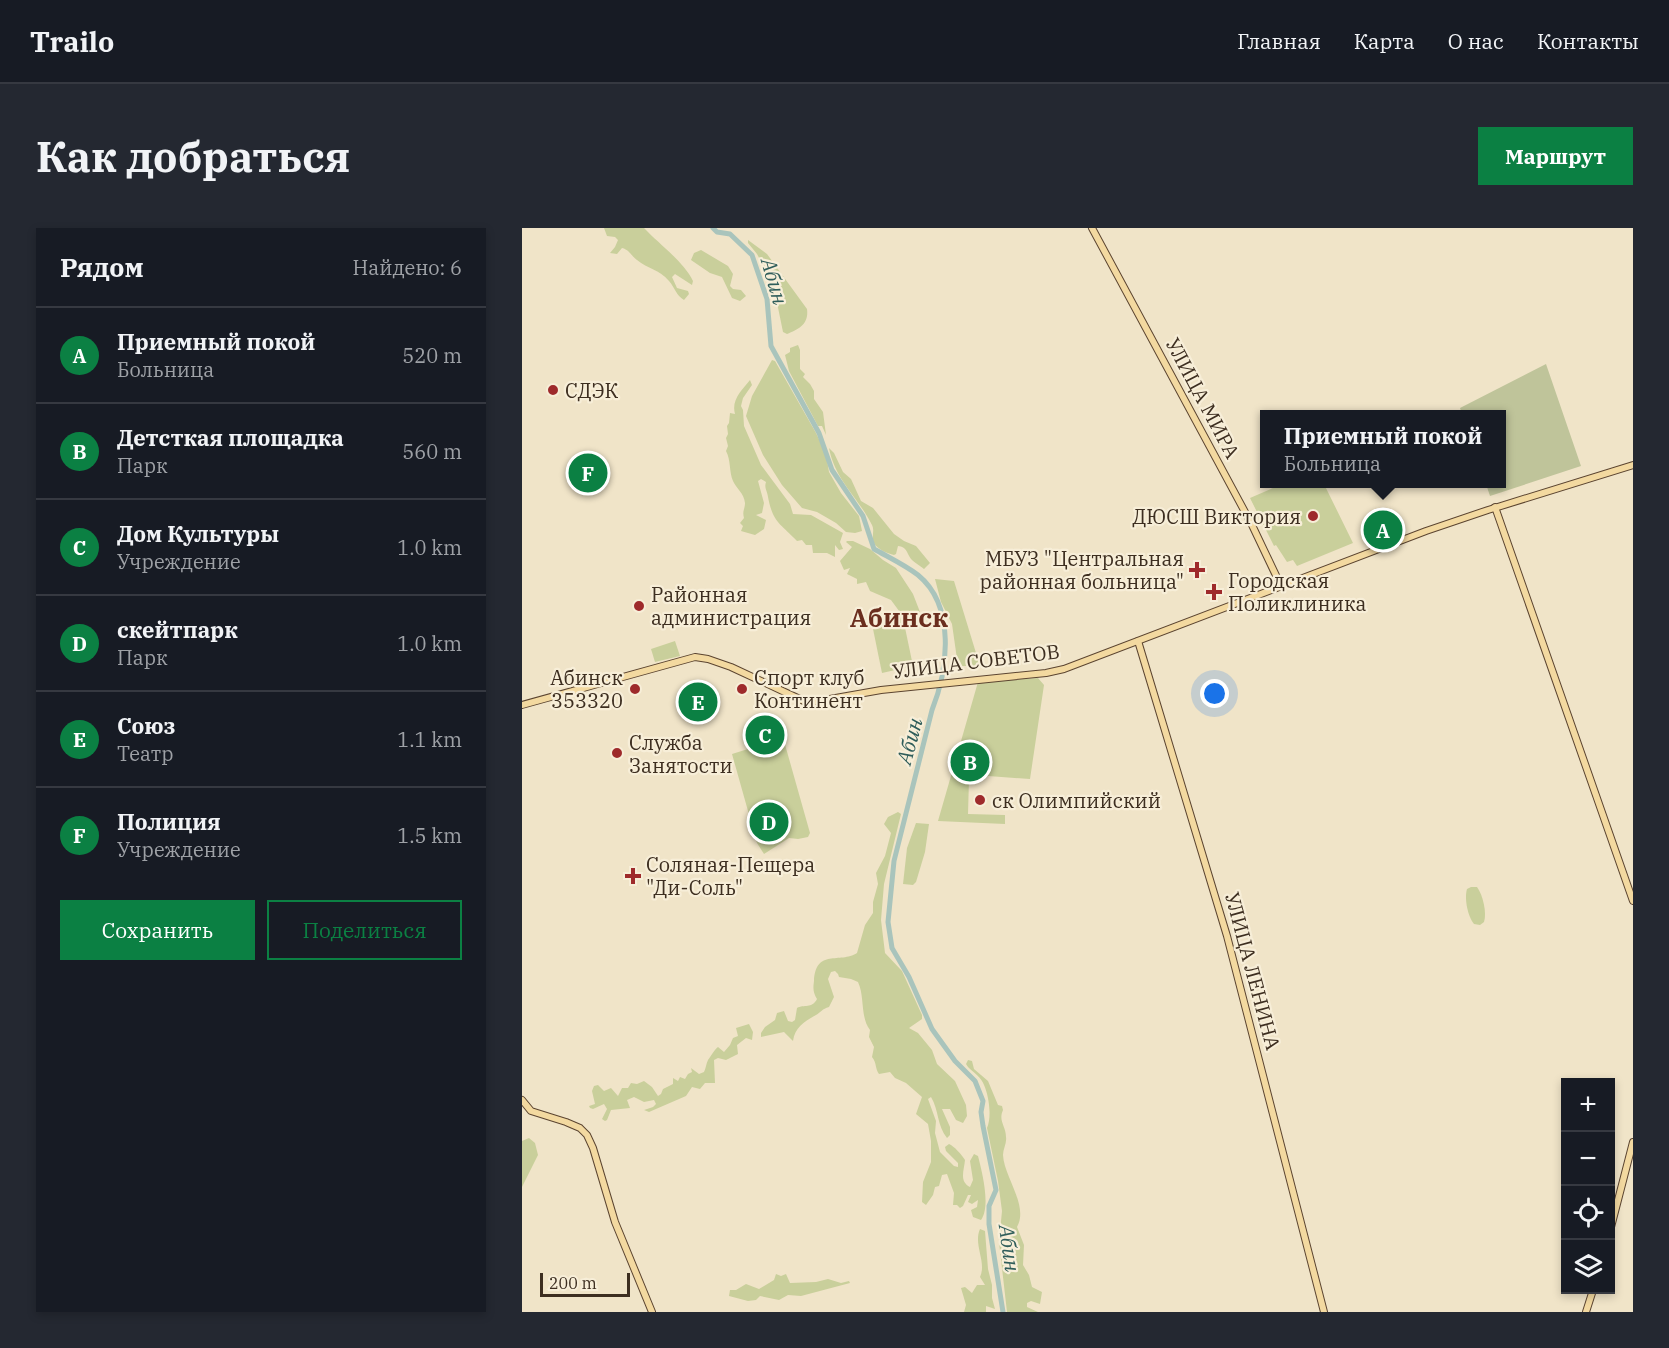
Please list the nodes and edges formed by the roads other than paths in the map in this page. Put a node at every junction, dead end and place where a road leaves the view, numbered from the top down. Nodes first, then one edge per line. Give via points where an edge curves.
1 (1092, 228) edge
2 (1633, 465) edge
3 (1495, 507) junction
4 (1281, 586) junction
5 (1138, 641) junction
6 (522, 705) edge
7 (1633, 901) edge
8 (522, 1100) edge
9 (1633, 1142) edge
10 (1615, 1218) edge
11 (1592, 1294) edge
12 (652, 1312) edge
13 (1324, 1312) edge
14 (1586, 1312) edge

1 - 4 main road, УЛИЦА МИРА
2 - 3 main road, УЛИЦА СОВЕТОВ
3 - 4 main road, УЛИЦА СОВЕТОВ
3 - 7 main road
4 - 5 main road, УЛИЦА СОВЕТОВ
5 - 6 main road, УЛИЦА СОВЕТОВ via 1052,672 806,702 731,667 696,657
5 - 13 main road, УЛИЦА ЛЕНИНА via 1227,936
8 - 12 main road via 531,1111 566,1122 587,1135 615,1222
9 - 10 main road
11 - 14 main road

